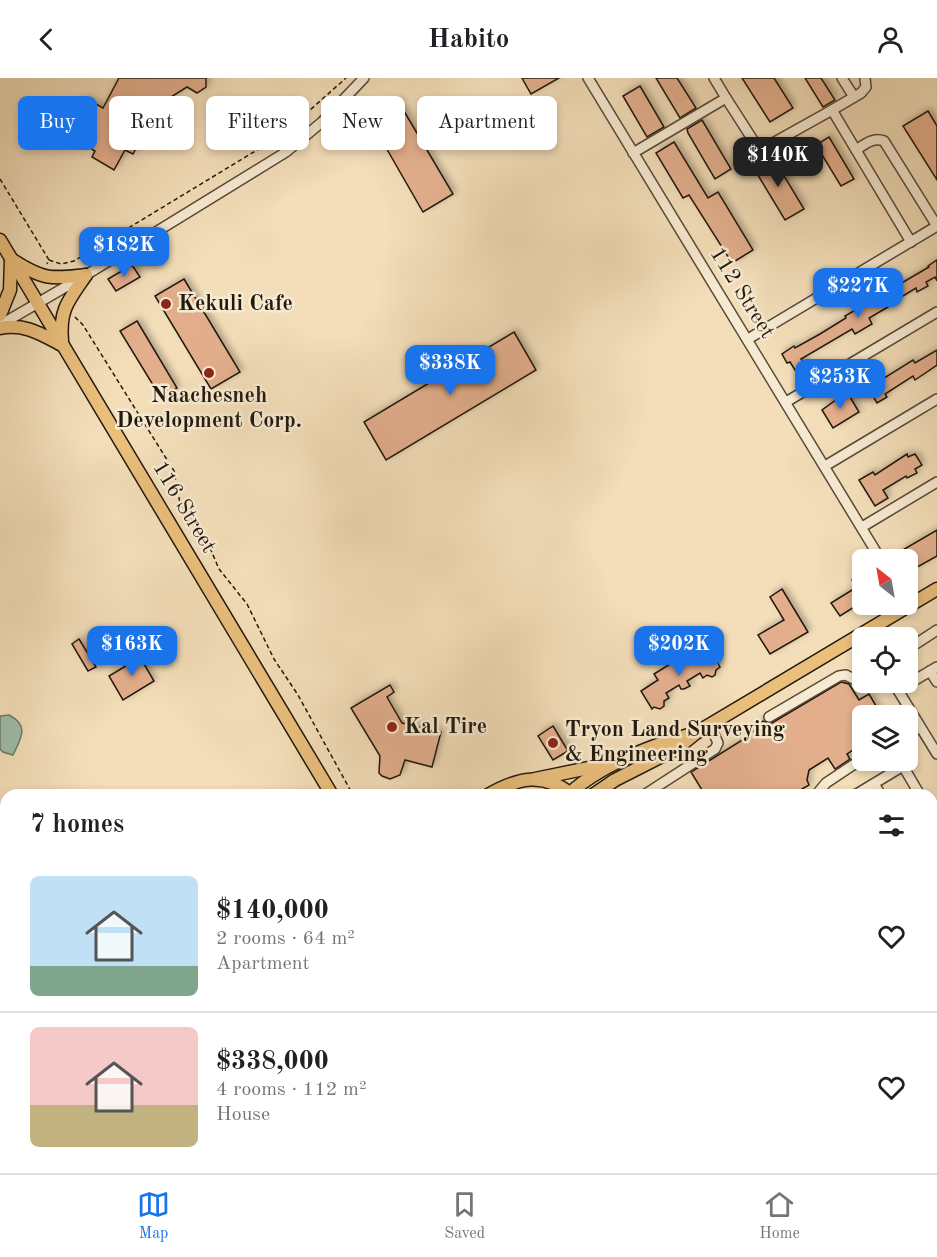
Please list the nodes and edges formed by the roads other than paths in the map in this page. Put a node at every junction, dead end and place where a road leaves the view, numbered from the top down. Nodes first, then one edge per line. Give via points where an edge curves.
1 (364, 78) edge
2 (588, 78) edge
3 (714, 78) edge
4 (842, 78) edge
5 (865, 78) edge
6 (726, 98) junction
7 (854, 98) junction
8 (832, 110) junction
9 (856, 150) junction
10 (633, 153) junction
11 (937, 226) edge
12 (0, 240) edge
13 (911, 242) junction
14 (11, 260) junction
15 (86, 275) junction
16 (38, 303) junction
17 (937, 312) edge
18 (0, 315) edge
19 (0, 327) edge
20 (748, 339) junction
21 (63, 345) junction
22 (937, 399) edge
23 (786, 402) junction
24 (825, 466) junction
25 (937, 482) edge
26 (862, 527) junction
27 (875, 549) edge
28 (937, 589) edge
29 (918, 599) edge
30 (894, 615) edge
31 (876, 627) edge
32 (937, 630) edge
33 (852, 642) edge
34 (918, 642) edge
35 (934, 668) edge
36 (918, 676) edge
37 (852, 678) edge
38 (937, 681) edge
39 (900, 693) edge
40 (769, 717) dead end
41 (710, 724) junction
42 (920, 727) joint
43 (696, 733) junction
44 (937, 754) edge
45 (630, 757) junction
46 (852, 766) edge
47 (535, 778) junction
48 (874, 784) junction
49 (328, 789) edge
50 (501, 789) edge
51 (564, 789) edge
52 (576, 789) edge
53 (602, 789) edge
54 (653, 789) edge
55 (821, 789) edge
56 (865, 789) edge
57 (877, 789) edge
58 (916, 789) edge

1 - 15 street via 322,122 286,152
2 - 10 street, 112 Street
3 - 6 street
4 - 7 street
5 - 7 street via 866,87
6 - 8 street via 758,148
6 - 10 street
7 - 8 street
8 - 9 street
9 - 11 street via 872,140 884,141
9 - 13 street
10 - 20 street, 112 Street
11 - 13 street
12 - 14 main road, 116 Street
13 - 20 street
14 - 15 main road via 44,276
14 - 16 main road, 116 Street
14 - 18 main road via 10,290
15 - 16 street
15 - 21 main road via 63,312
16 - 19 street
16 - 21 main road, 116 Street
17 - 23 street
19 - 21 main road via 30,328
20 - 23 street, 112 Street
21 - 49 main road, 116 Street
22 - 24 street
23 - 24 street, 112 Street
24 - 26 street, 112 Street
25 - 26 street
26 - 27 street, 112 Street
28 - 29 main road
30 - 31 main road
32 - 34 street
33 - 41 main road
35 - 36 street
35 - 38 street
37 - 40 street via 839,676
39 - 42 street
41 - 43 main road
41 - 54 street via 718,742 715,749
42 - 44 street
43 - 45 main road
43 - 53 main road via 676,749
45 - 47 main road
45 - 52 main road
46 - 55 street
47 - 50 main road
47 - 51 main road
48 - 56 street
48 - 57 street
48 - 58 street via 903,766

